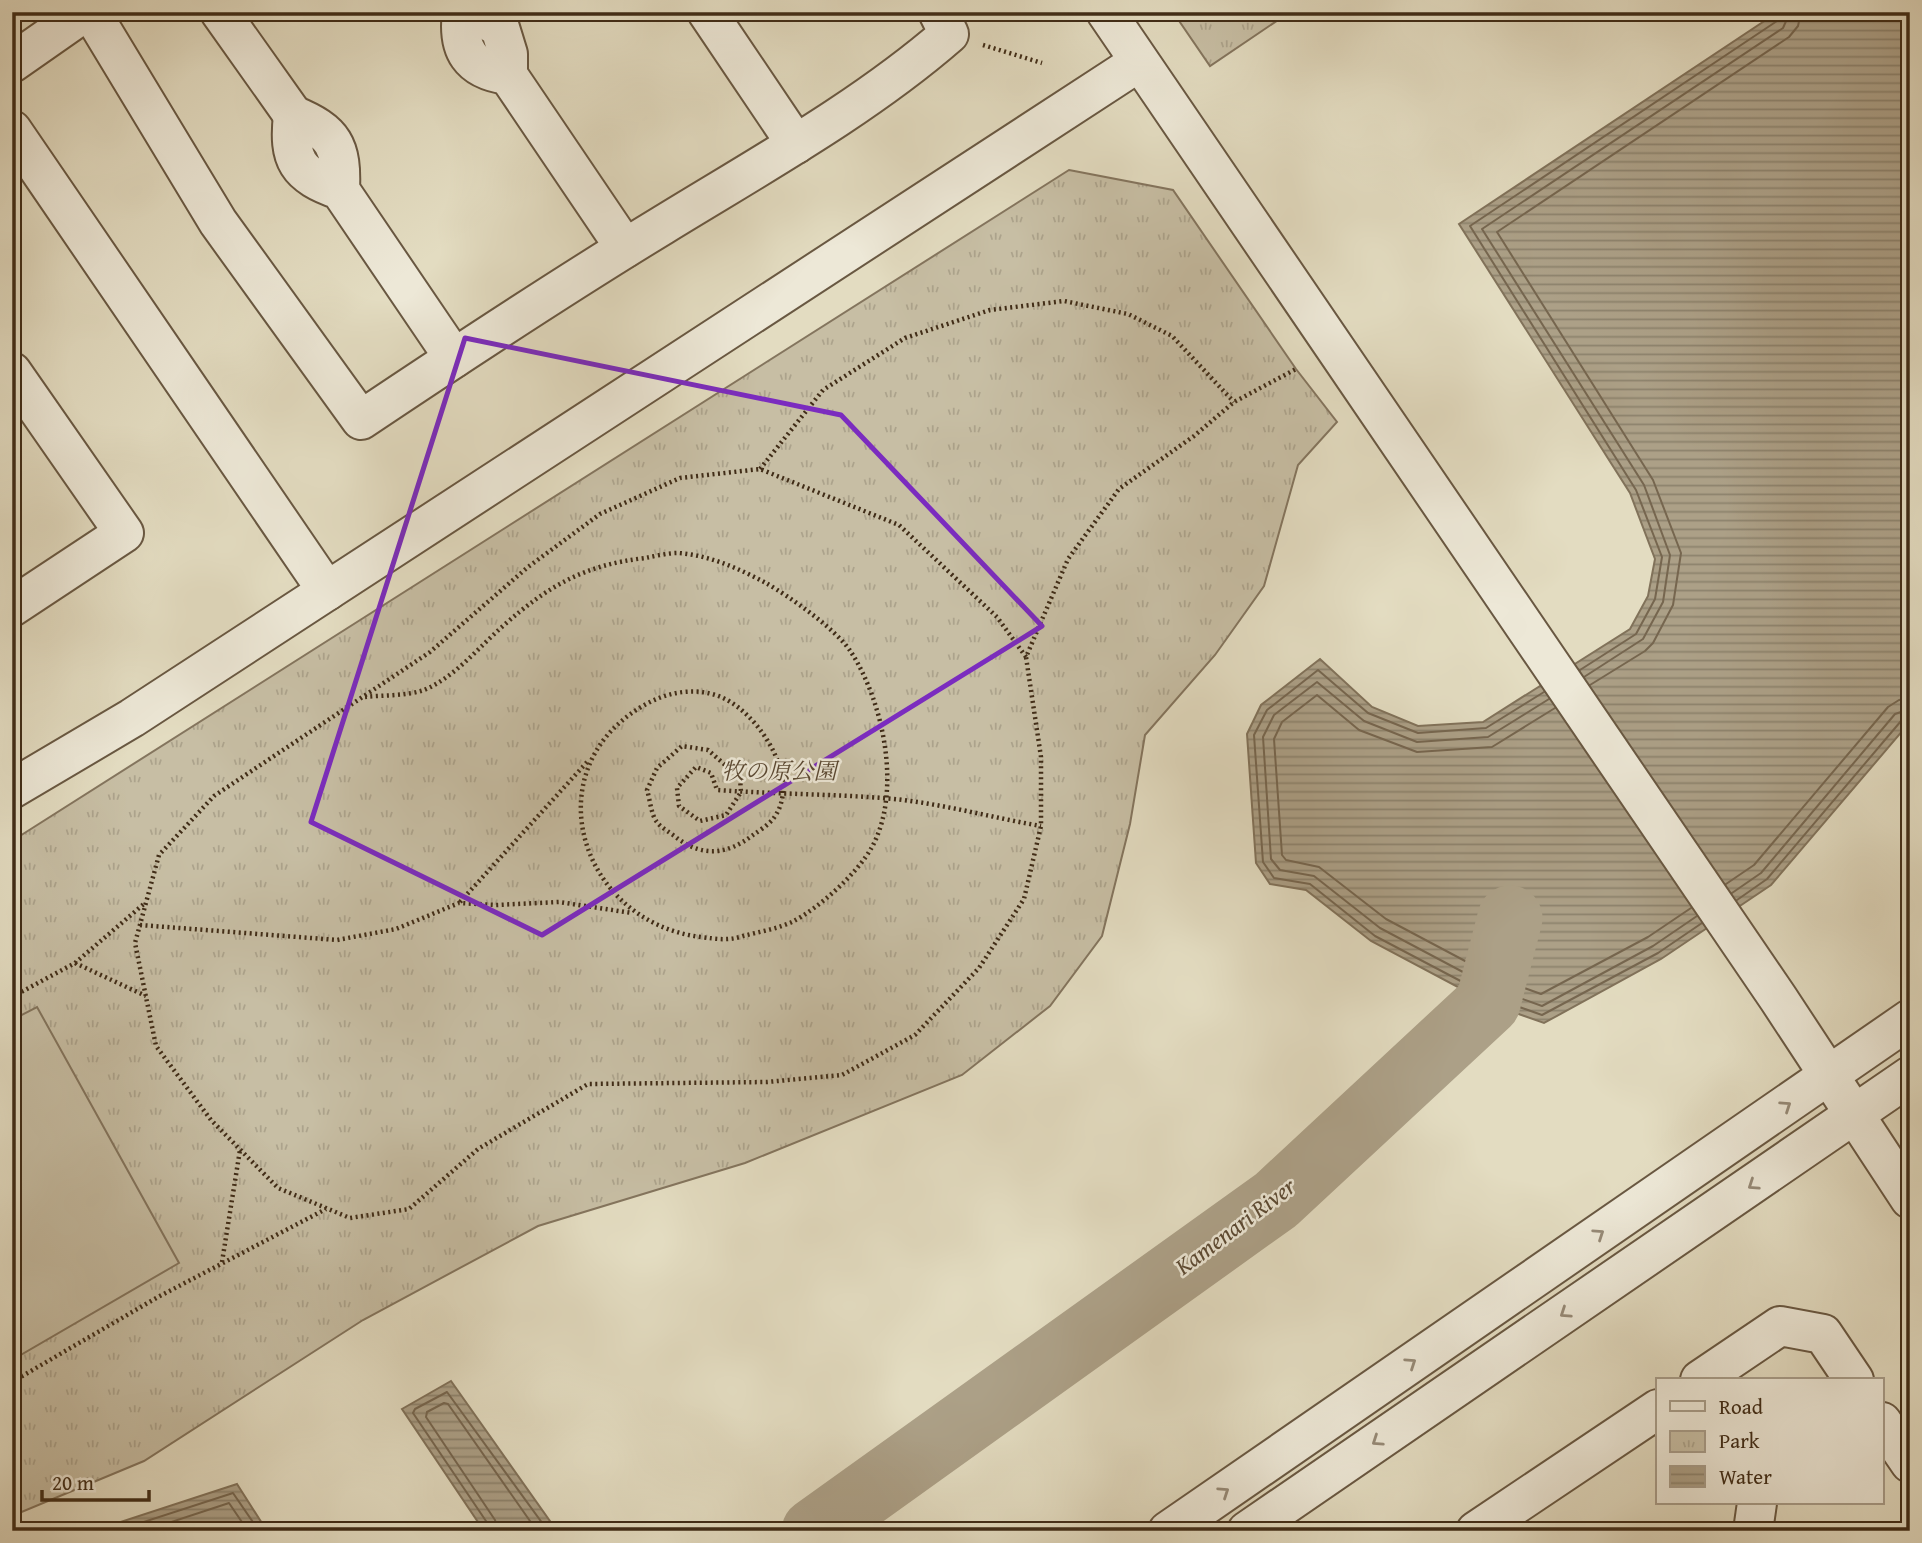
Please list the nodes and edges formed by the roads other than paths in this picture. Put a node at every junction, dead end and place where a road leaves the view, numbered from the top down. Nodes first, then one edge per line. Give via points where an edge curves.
1 (85, 12) edge
2 (91, 12) edge
3 (220, 12) edge
4 (462, 12) edge
5 (474, 12) edge
6 (707, 12) edge
7 (1106, 12) edge
8 (944, 23) edge
9 (1139, 62) junction
10 (12, 63) edge
11 (508, 75) junction
12 (12, 130) edge
13 (796, 144) junction
14 (625, 248) junction
15 (454, 358) junction
16 (12, 372) edge
17 (327, 591) junction
18 (12, 607) edge
19 (12, 789) edge
20 (1910, 1018) edge
21 (1829, 1076) junction
22 (1910, 1076) edge
23 (1855, 1115) junction
24 (1910, 1199) edge
25 (1708, 1378) edge
26 (1853, 1378) edge
27 (1656, 1410) edge
28 (1884, 1425) edge
29 (1910, 1463) edge
30 (1758, 1504) edge
31 (1168, 1531) edge
32 (1247, 1531) edge
33 (1476, 1531) edge
34 (1753, 1531) edge

1 - 10 street
2 - 15 street via 218,222 361,420
3 - 15 street via 293,115 330,136 338,150 340,190
4 - 11 street via 461,42 469,57 490,73
5 - 11 street via 500,28 508,54
6 - 13 street
7 - 9 street
8 - 13 street via 927,53
9 - 17 street
9 - 21 street
11 - 14 street
12 - 17 street
13 - 14 street
14 - 15 street
16 - 18 street via 124,533
17 - 19 street via 132,718
20 - 21 street
21 - 23 street
31 -> 21 street
22 - 23 street
23 - 24 street
23 -> 32 street
25 - 26 street via 1780,1326 1790,1325 1823,1334
27 - 33 street
28 - 29 street
30 - 34 street

